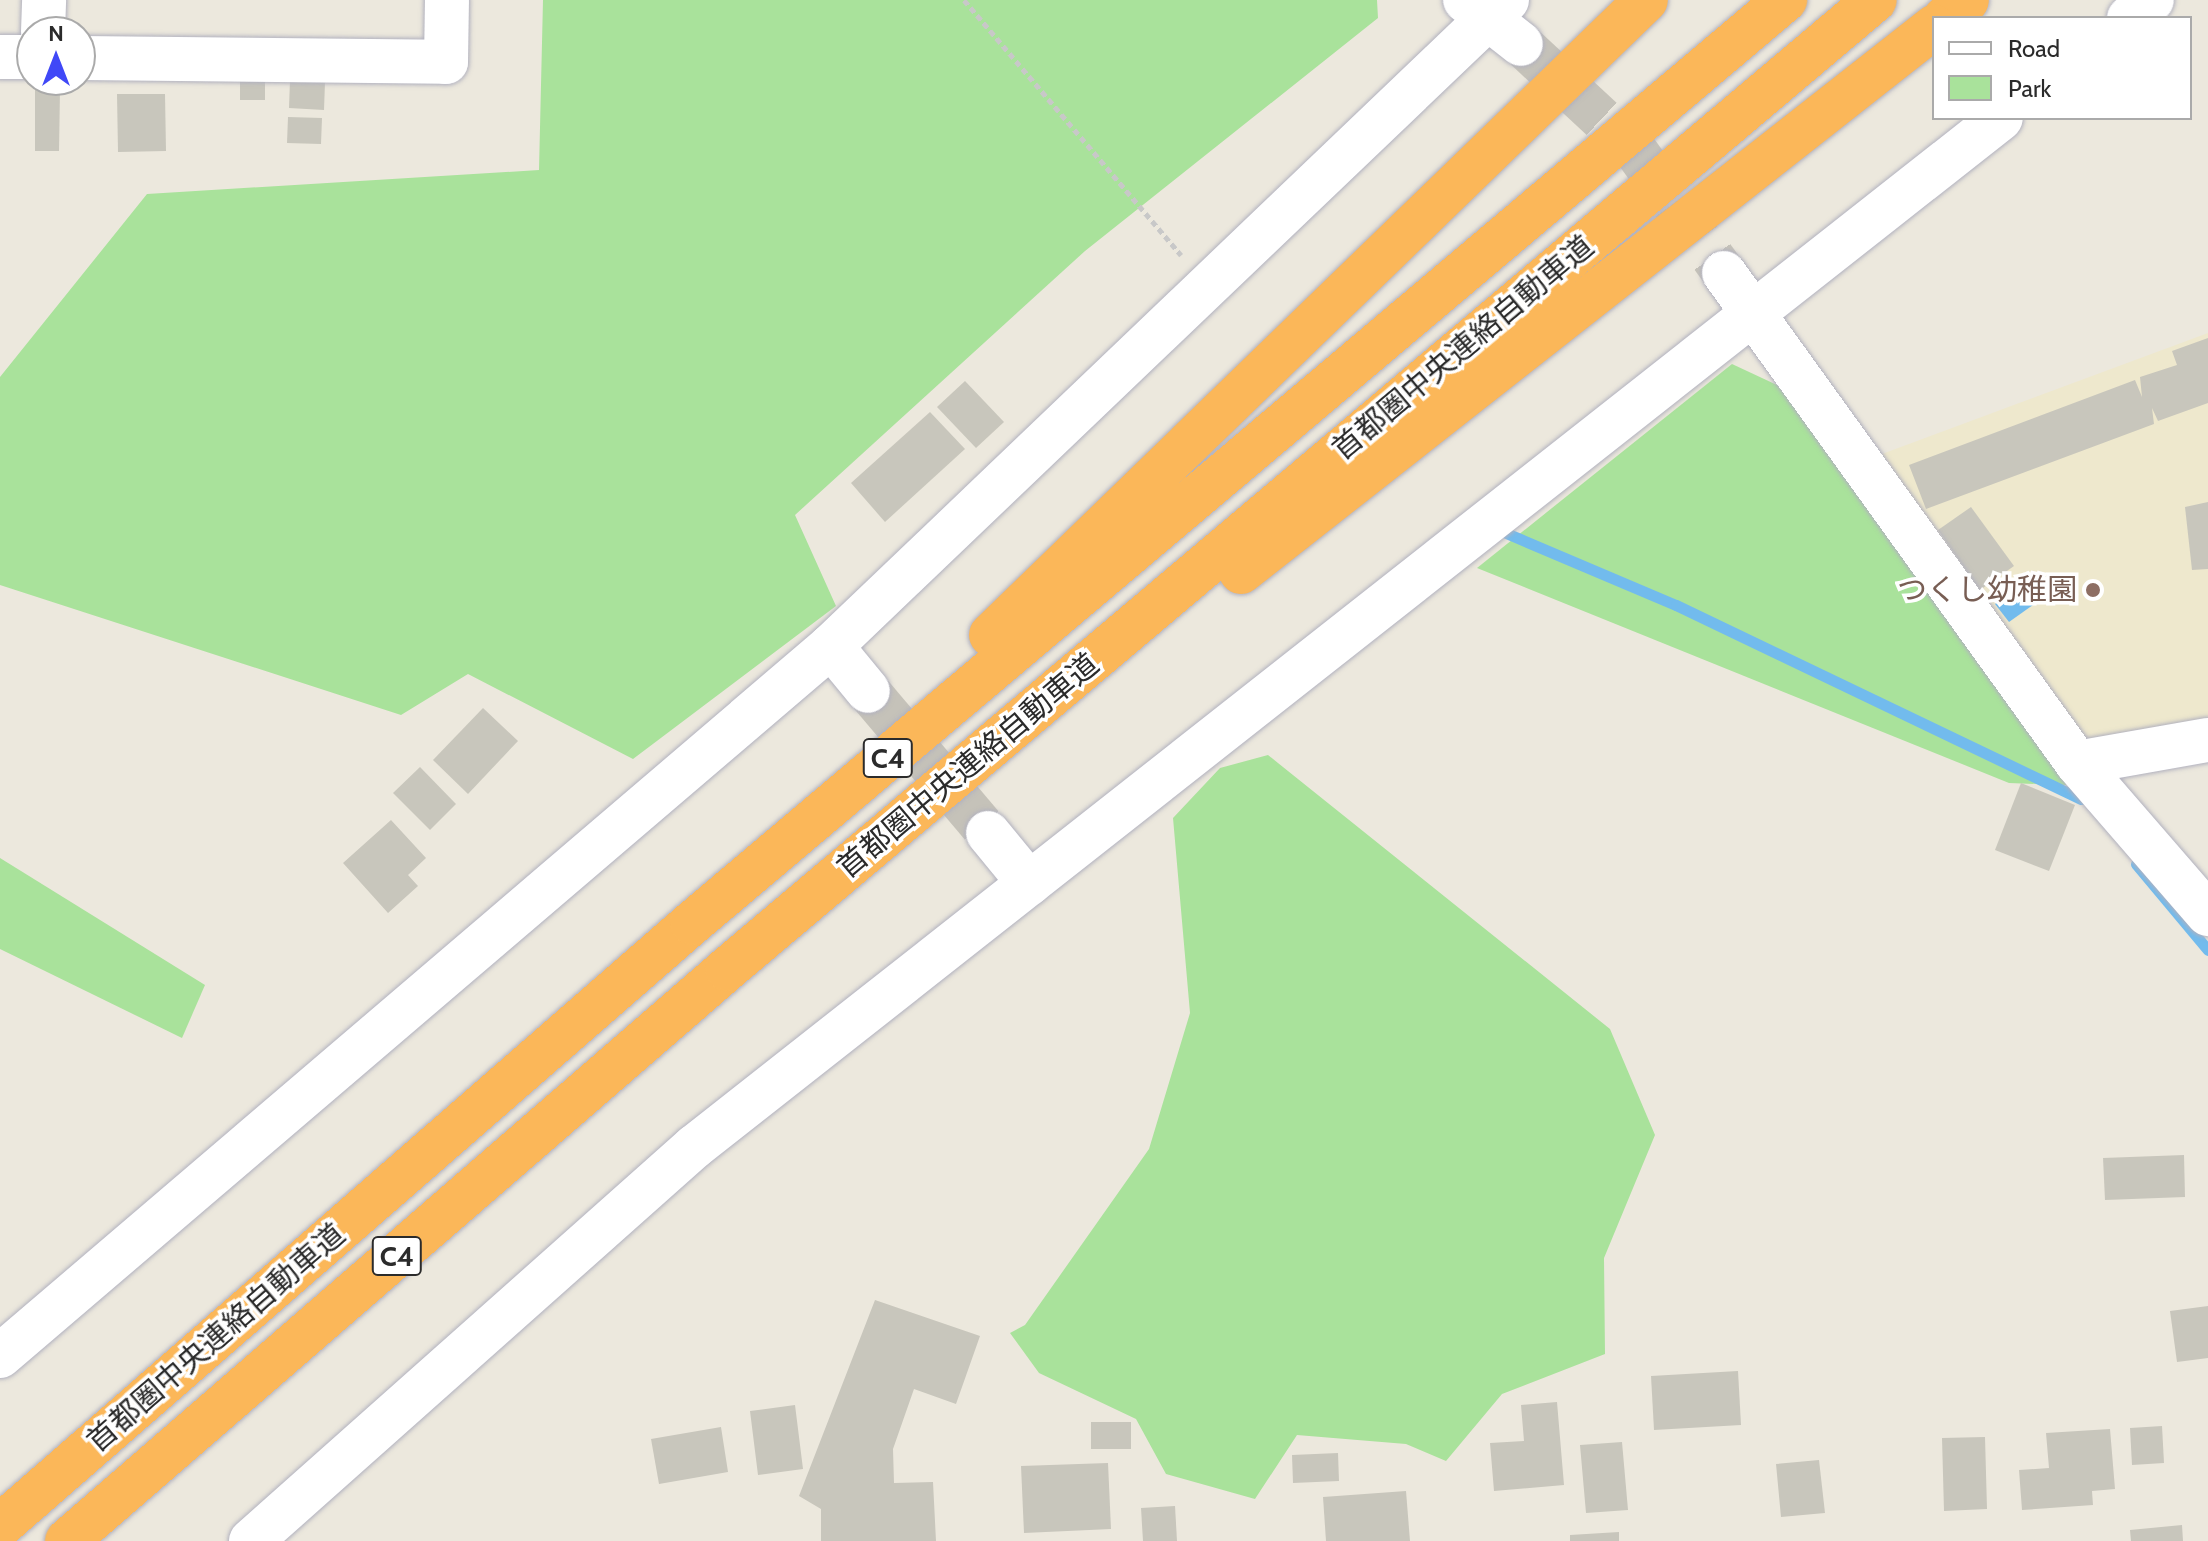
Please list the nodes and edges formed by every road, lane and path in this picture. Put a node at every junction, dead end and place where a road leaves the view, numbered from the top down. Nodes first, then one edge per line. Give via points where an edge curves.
1 (447, 0) edge
2 (964, 0) edge
3 (1646, 0) edge
4 (1785, 0) edge
5 (1875, 0) edge
6 (1967, 0) edge
7 (2152, 0) edge
8 (1947, 16) edge
9 (2132, 16) edge
10 (1496, 17) edge
11 (1932, 29) edge
12 (96, 58) edge
13 (1998, 120) edge
14 (1724, 273) tunnel mouth
15 (1207, 286) junction
16 (1753, 314) junction
17 (831, 646) junction
18 (868, 691) tunnel mouth
19 (2208, 740) edge
20 (2077, 763) junction
21 (988, 833) tunnel mouth
22 (1029, 883) junction
23 (2208, 914) edge
24 (692, 923) junction
25 (727, 969) junction
26 (0, 1356) edge
27 (0, 1526) edge
28 (67, 1541) edge
29 (251, 1541) edge

1 - 12 street via 446,62
2 - 15 path
3 - 24 highway
4 - 24 highway, 首都圏中央連絡自動車道 / C4
5 - 25 highway, 首都圏中央連絡自動車道 / C4
6 - 8 highway
7 - 9 street
10 - 15 street
11 - 25 highway via 1634,269
13 - 16 street
14 - 16 street
15 - 17 street
16 - 20 street
16 - 22 street
17 - 18 street
17 - 26 street
19 - 20 street
20 - 23 street
21 - 22 street
22 - 29 street via 694,1147
24 - 27 highway, 首都圏中央連絡自動車道 / C4
25 - 28 highway, 首都圏中央連絡自動車道 / C4

